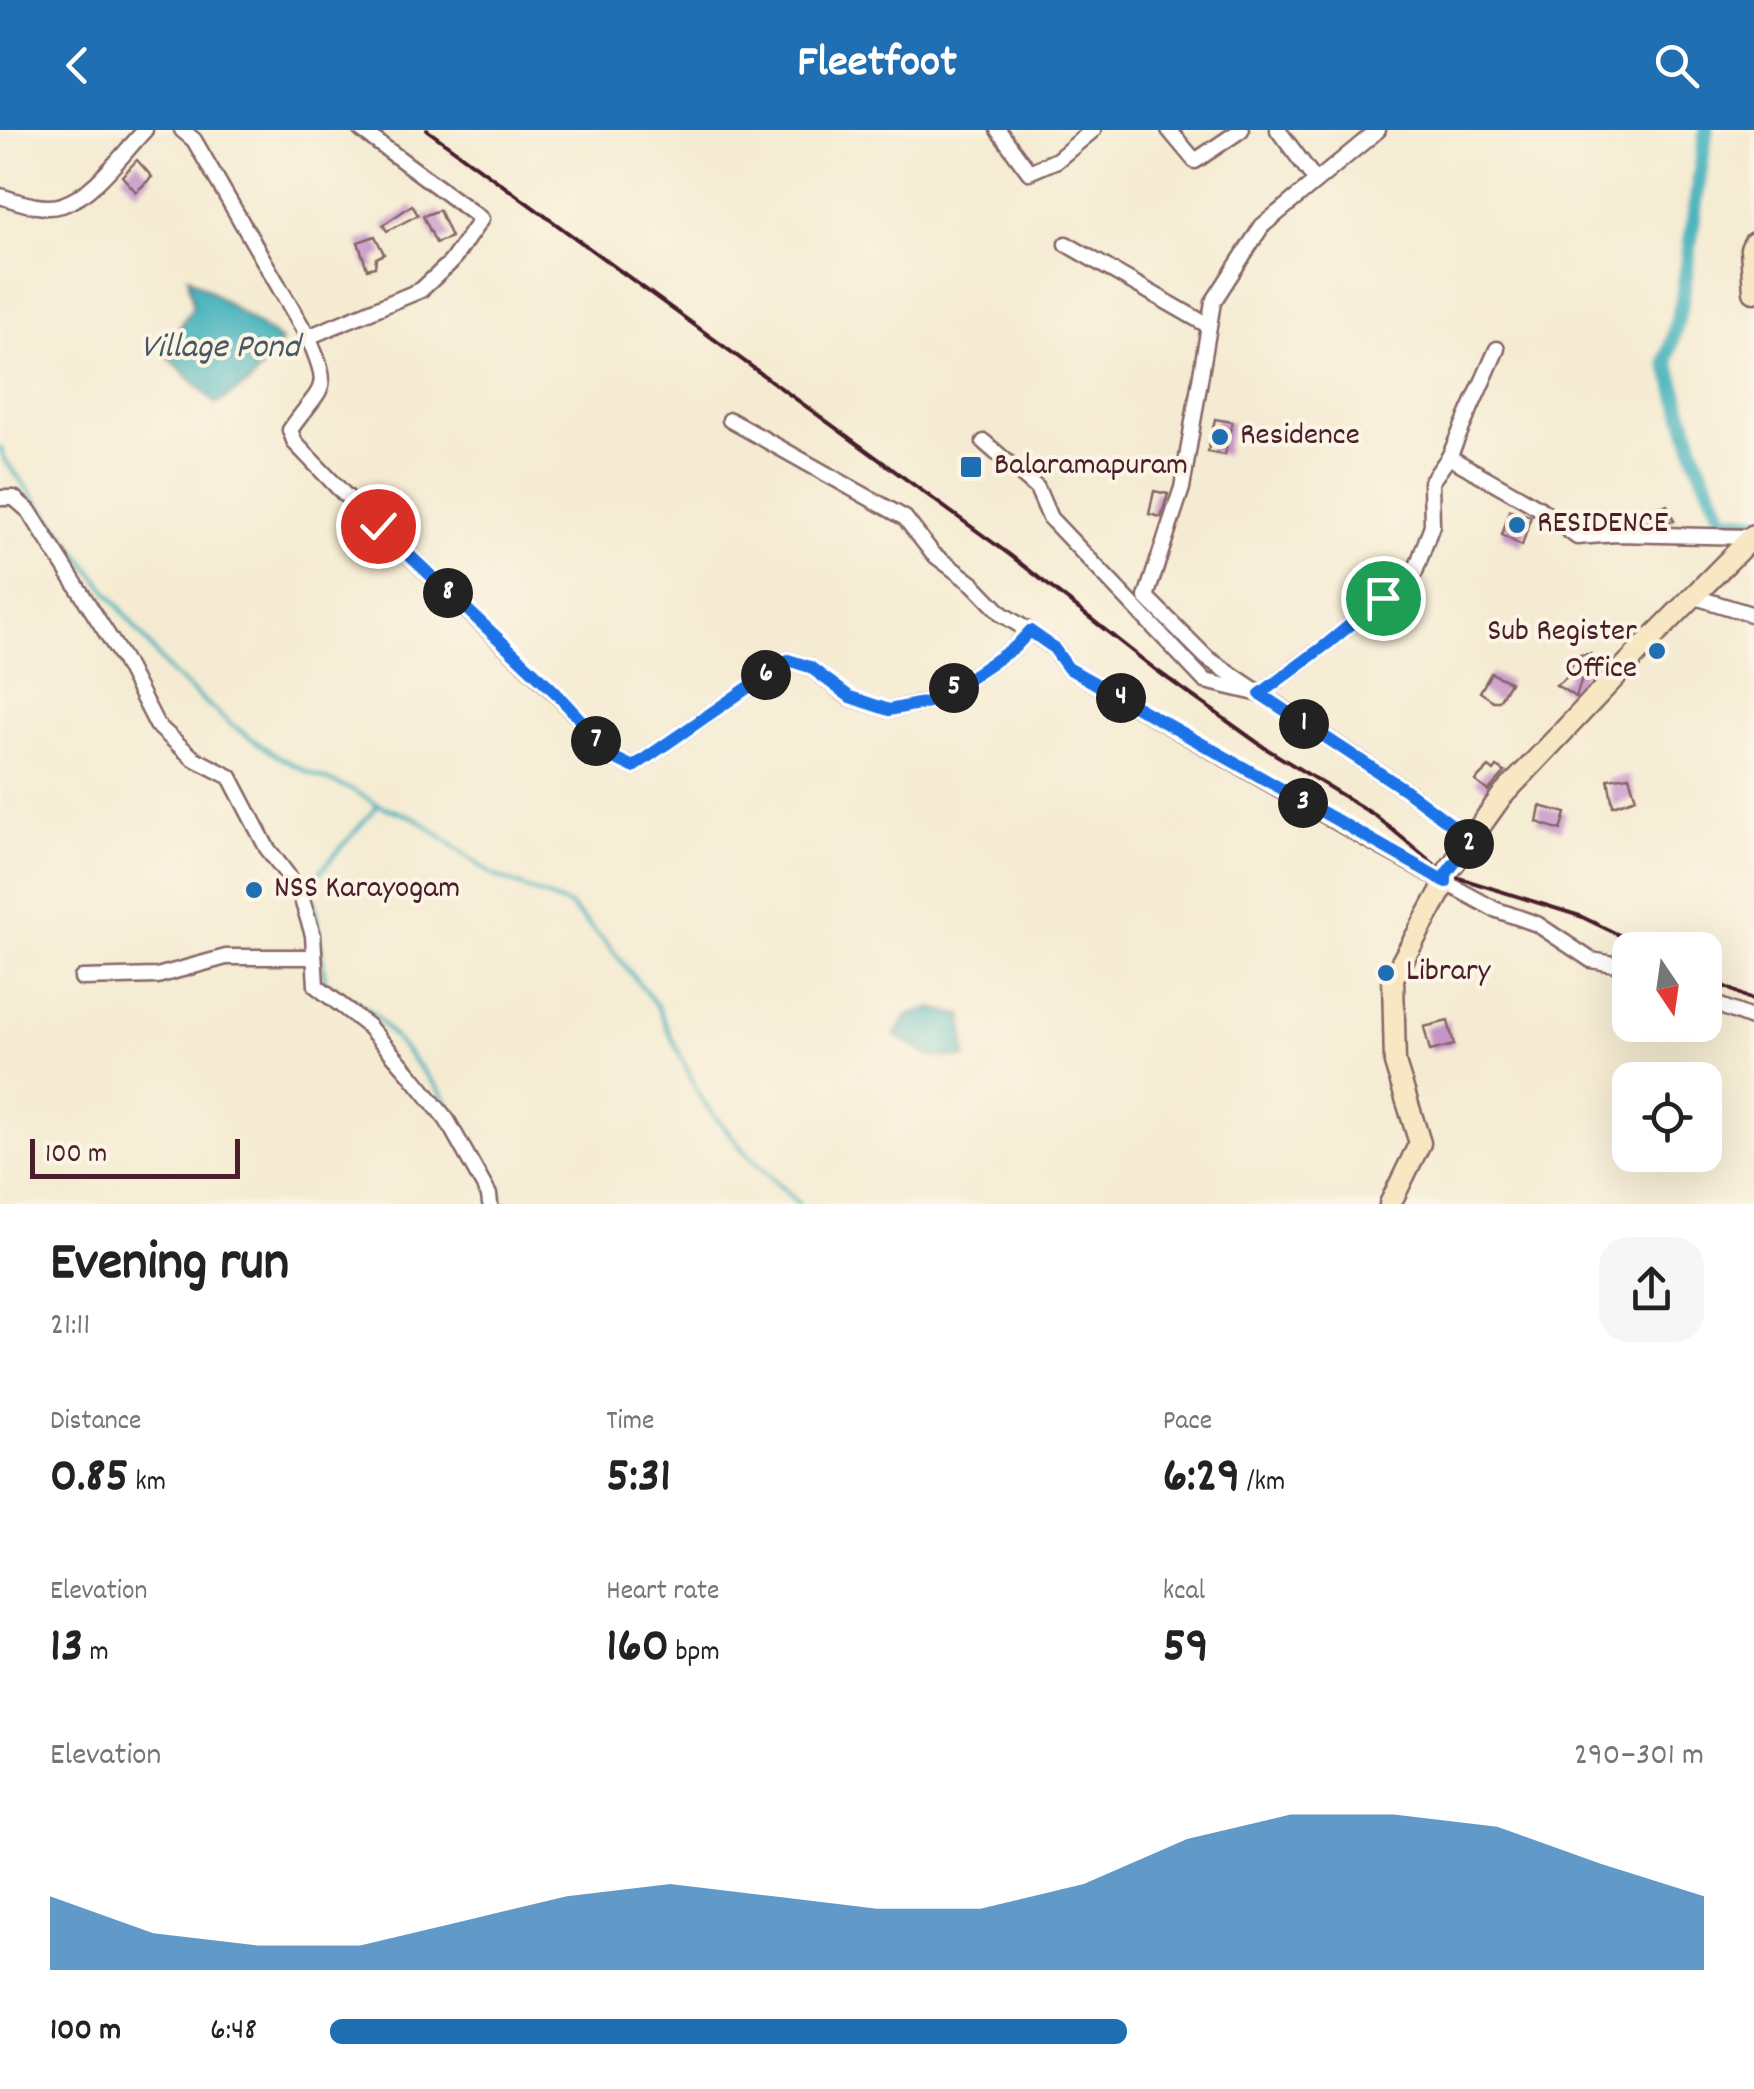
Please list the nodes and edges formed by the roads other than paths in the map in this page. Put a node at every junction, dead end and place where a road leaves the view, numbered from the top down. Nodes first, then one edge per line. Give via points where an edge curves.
1 (145, 130) edge
2 (182, 130) edge
3 (360, 130) edge
4 (998, 130) edge
5 (1093, 130) edge
6 (1169, 130) edge
7 (1241, 130) edge
8 (1278, 130) edge
9 (1378, 130) edge
10 (1316, 181) junction
11 (0, 196) edge
12 (1754, 243) edge
13 (1066, 244) dead end
14 (1754, 292) edge
15 (1209, 326) junction
16 (308, 337) junction
17 (1497, 349) dead end
18 (730, 420) dead end
19 (984, 442) dead end
20 (1449, 457) junction
21 (0, 498) edge
22 (1752, 536) edge
23 (1695, 596) junction
24 (1754, 614) edge
25 (1030, 631) junction
26 (1260, 694) junction
27 (1472, 840) junction
28 (1446, 882) junction
29 (314, 957) junction
30 (1612, 964) edge
31 (82, 978) dead end
32 (1722, 1007) edge
33 (1754, 1019) edge
34 (1399, 1199) edge
35 (490, 1204) edge

1 - 11 street via 87,190 62,205 36,207
2 - 16 street via 194,140
3 - 16 street via 481,218 451,262 421,290
4 - 5 street via 1029,172 1057,160
6 - 7 street via 1195,162
8 - 10 street
9 - 10 street
10 - 15 street via 1262,226 1213,302
12 - 14 main road
13 - 15 street
15 - 26 street via 1182,488 1146,597 1207,658
16 - 25 street via 324,384 290,430 295,442 554,691 604,753 633,767 788,660 810,667 850,697 889,710 950,691
17 - 20 street
18 - 25 street via 905,518 933,554
19 - 26 street via 1037,488 1072,544 1205,681
20 - 22 street via 1577,537
20 - 26 street via 1431,482 1432,525 1414,572
21 - 29 street via 14,498 29,511 157,724 194,758 230,777 267,848 299,890
22 - 23 main road
23 - 24 street
23 - 27 main road via 1501,797
25 - 28 street via 1068,668
26 - 27 street
27 - 28 main road
28 - 30 street via 1537,924 1591,960
28 - 34 main road via 1393,978 1395,1063 1420,1143
29 - 31 street via 226,957 157,976
29 - 35 street via 316,986 368,1026 448,1120
32 - 33 street

